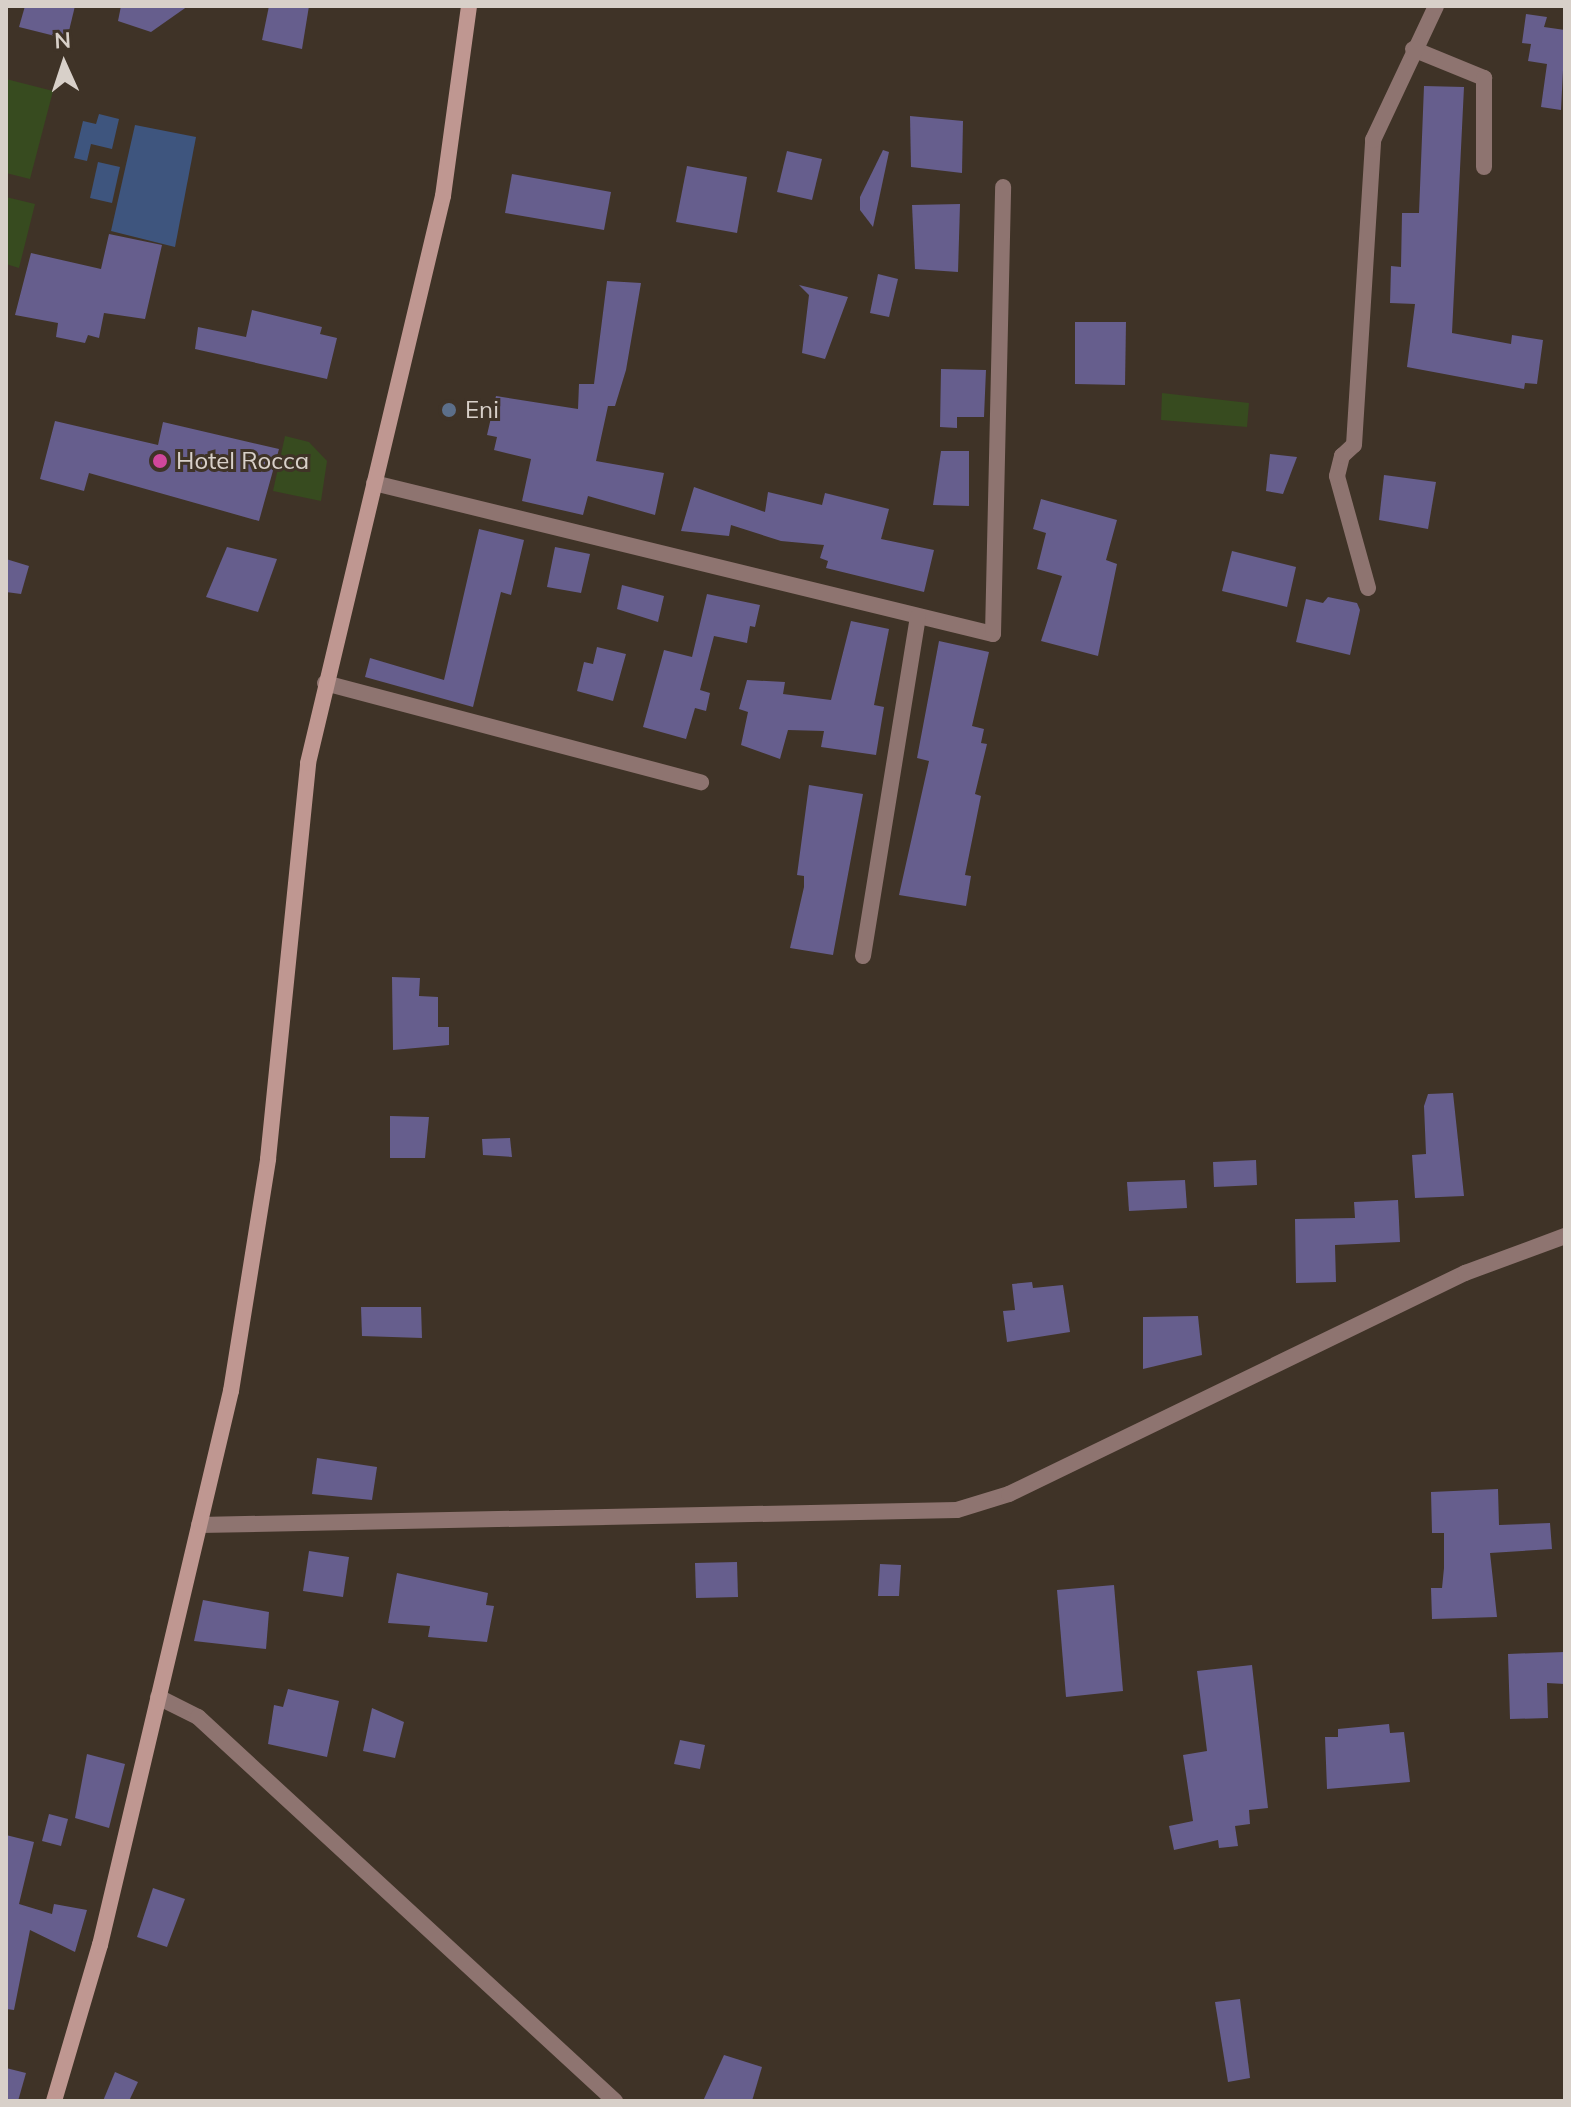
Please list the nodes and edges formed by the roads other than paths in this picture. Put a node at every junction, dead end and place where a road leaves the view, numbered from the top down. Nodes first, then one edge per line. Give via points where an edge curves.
1 (469, 6) edge
2 (1436, 6) edge
3 (1413, 49) junction
4 (1484, 167) dead end
5 (1003, 187) dead end
6 (374, 483) junction
7 (1368, 588) dead end
8 (918, 616) junction
9 (325, 683) junction
10 (701, 782) dead end
11 (863, 956) dead end
12 (1565, 1236) edge
13 (199, 1525) junction
14 (158, 1697) junction
15 (54, 2101) edge
16 (615, 2101) edge

1 - 6 main road via 443,196
2 - 3 street
3 - 4 street via 1484,78
3 - 7 street via 1373,140 1354,445 1342,456 1337,476
5 - 8 street via 993,634
6 - 8 street
6 - 9 main road
8 - 11 street
9 - 10 street
9 - 13 main road via 294,868 268,1159 231,1391
12 - 13 street via 1465,1273 1009,1494 957,1510
13 - 14 main road
14 - 15 main road via 100,1945
14 - 16 street via 198,1717

